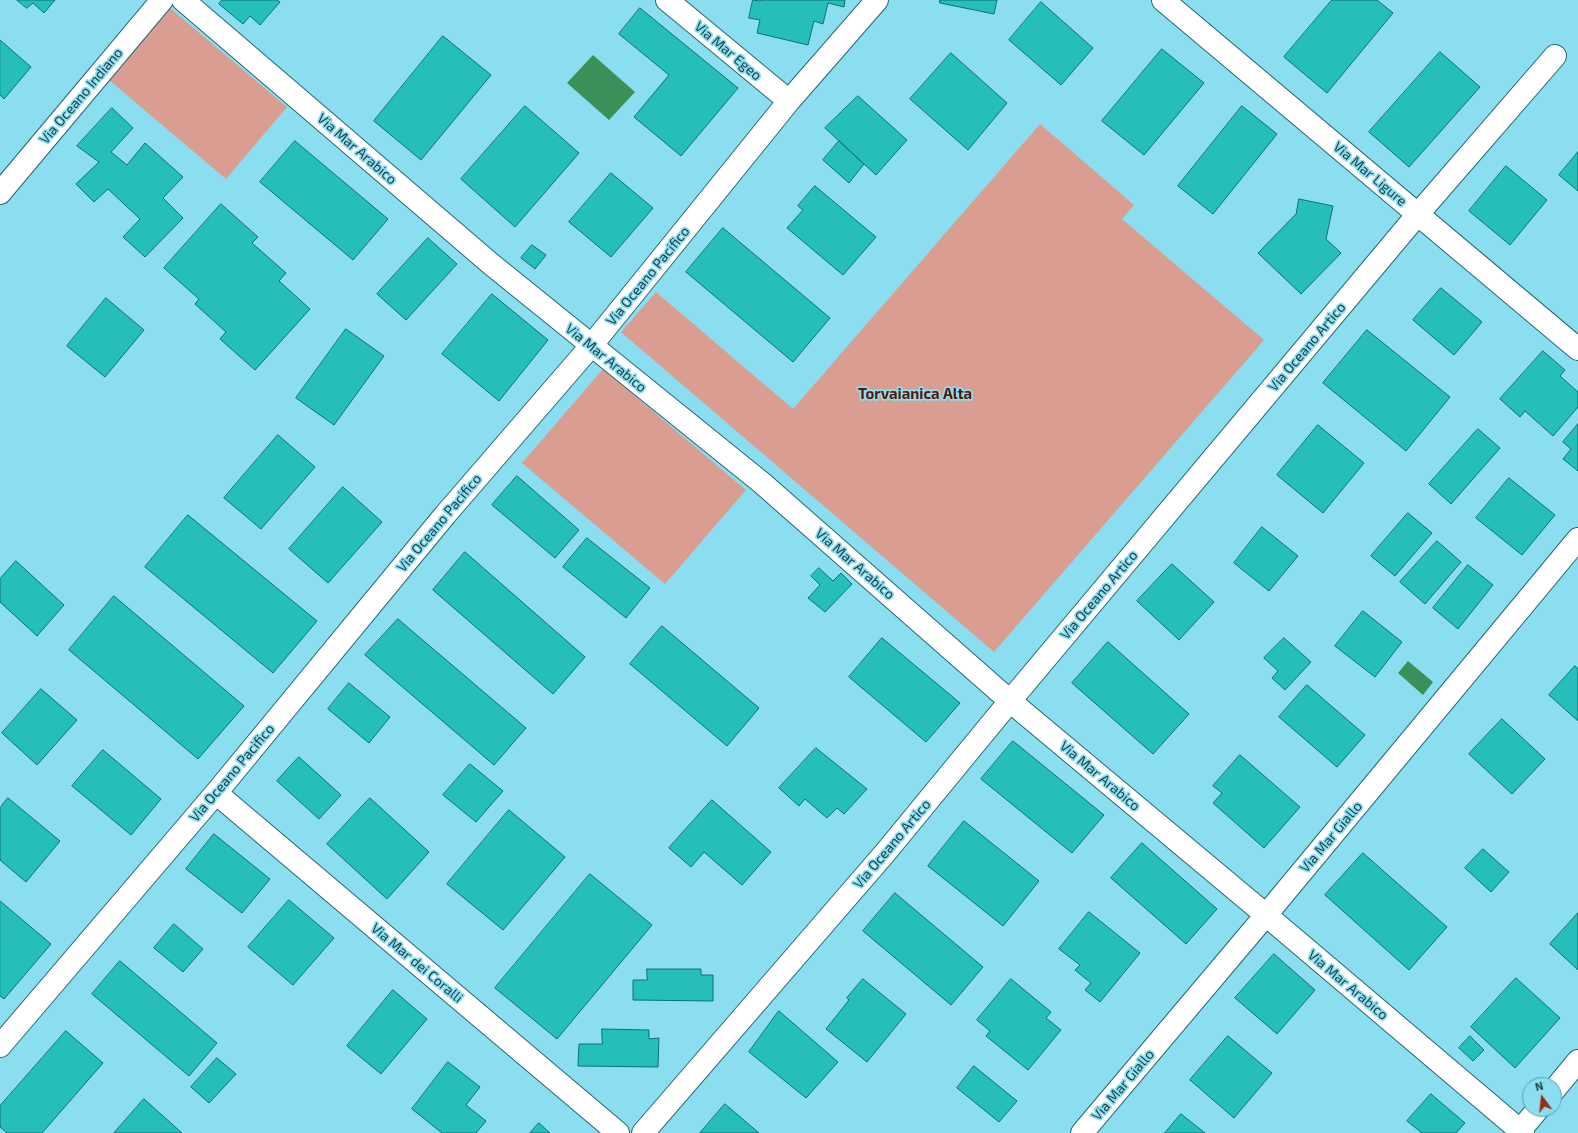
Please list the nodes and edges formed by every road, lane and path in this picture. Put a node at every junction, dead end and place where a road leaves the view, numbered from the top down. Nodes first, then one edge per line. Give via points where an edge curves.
1 (162, 0) edge
2 (183, 0) edge
3 (667, 0) edge
4 (877, 0) edge
5 (1163, 0) edge
6 (1555, 56) dead end
7 (789, 101) junction
8 (0, 194) edge
9 (1418, 214) junction
10 (591, 346) junction
11 (1578, 349) edge
12 (1578, 539) edge
13 (1010, 701) junction
14 (216, 793) junction
15 (1266, 915) junction
16 (0, 1046) edge
17 (1578, 1061) edge
18 (1562, 1080) edge
19 (1532, 1117) edge
20 (1520, 1132) edge
21 (618, 1133) edge
22 (643, 1133) edge
23 (1082, 1133) edge

1 - 8 street, Via Oceano Indiano
2 - 10 street, Via Mar Arabico via 491,264
3 - 7 street, Via Mar Egeo
4 - 7 street, Via Oceano Pacifico
5 - 9 street, Via Mar Ligure
6 - 9 street, Via Oceano Artico
7 - 10 street, Via Oceano Pacifico
9 - 11 street, Via Mar Ligure
9 - 13 street, Via Oceano Artico
10 - 13 street, Via Mar Arabico via 762,483
10 - 14 street, Via Oceano Pacifico via 440,521
12 - 15 street, Via Mar Giallo
13 - 15 street, Via Mar Arabico
13 - 22 street, Via Oceano Artico via 885,853
14 - 16 street, Via Oceano Pacifico
14 - 21 street, Via Mar dei Coralli
15 - 20 street, Via Mar Arabico
15 - 23 street, Via Mar Giallo
17 - 18 street
19 - 20 street

